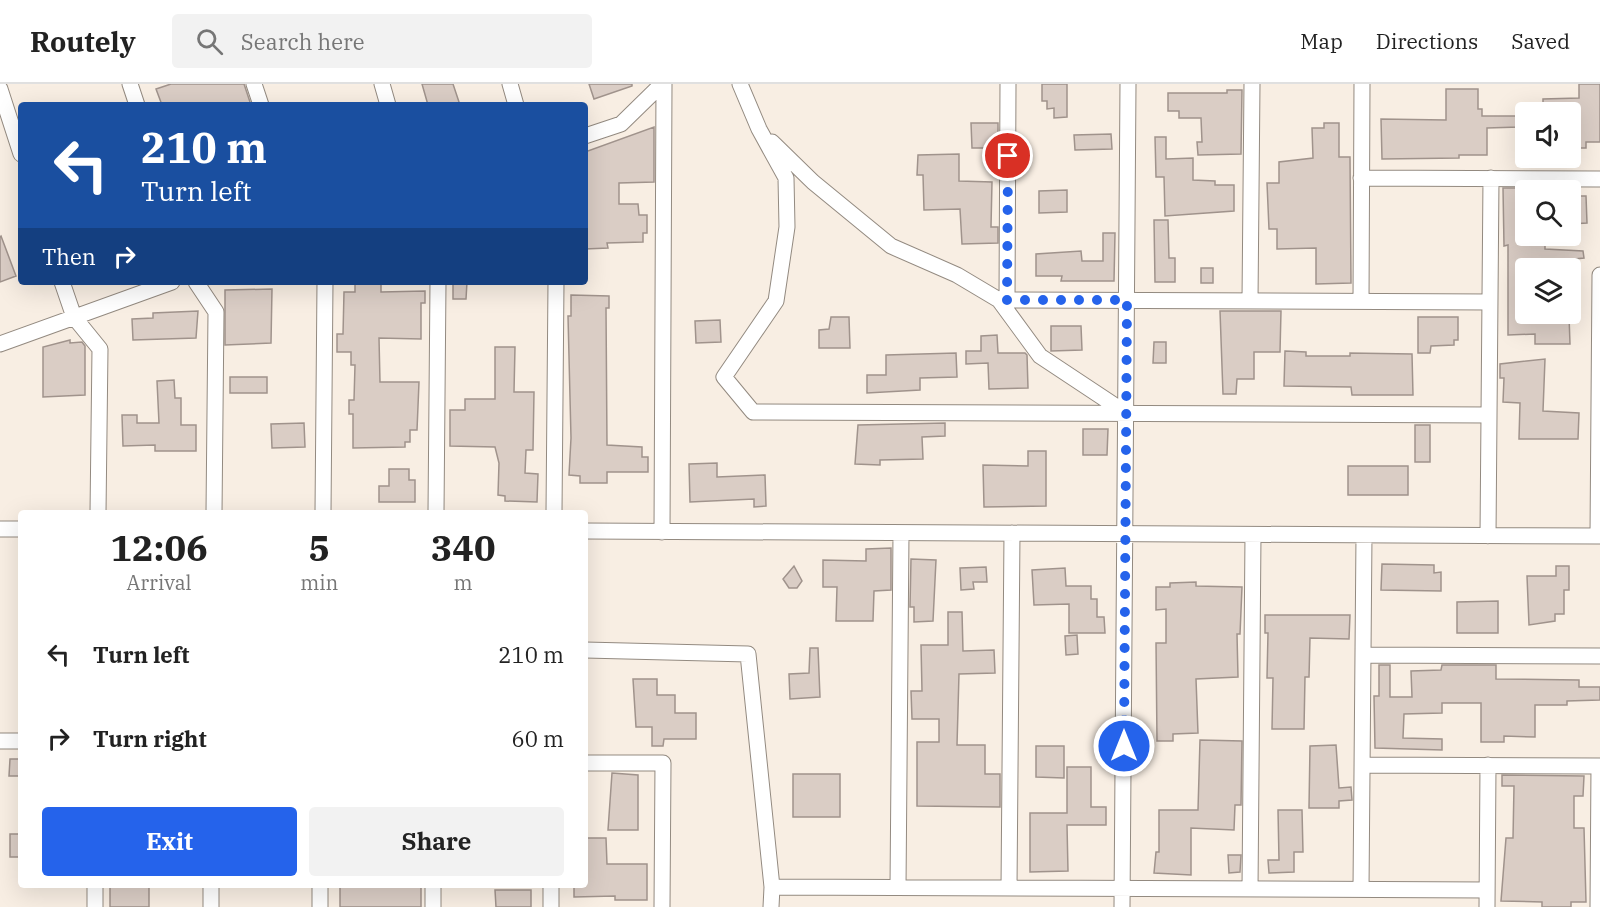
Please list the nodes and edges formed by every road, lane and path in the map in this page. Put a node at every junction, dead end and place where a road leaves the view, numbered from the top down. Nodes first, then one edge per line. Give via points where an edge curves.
1 (130, 84) edge
2 (254, 84) edge
3 (382, 84) edge
4 (510, 84) edge
5 (663, 84) edge
6 (740, 84) edge
7 (1008, 84) edge
8 (1128, 84) edge
9 (1252, 84) edge
10 (1362, 84) edge
11 (0, 89) edge
12 (136, 102) edge
13 (260, 102) edge
14 (387, 102) edge
15 (515, 102) edge
16 (759, 129) junction
17 (588, 135) edge
18 (18, 145) edge
19 (1361, 178) junction
20 (1491, 178) junction
21 (1600, 179) edge
22 (1600, 275) edge
23 (63, 285) edge
24 (164, 285) edge
25 (198, 285) edge
26 (325, 285) edge
27 (438, 285) edge
28 (556, 285) edge
29 (1127, 300) junction
30 (1250, 301) junction
31 (1360, 302) junction
32 (1490, 302) junction
33 (74, 317) junction
34 (0, 344) edge
35 (1126, 413) junction
36 (1489, 414) junction
37 (98, 510) edge
38 (214, 510) edge
39 (323, 510) edge
40 (436, 510) edge
41 (554, 510) edge
42 (0, 529) edge
43 (18, 529) edge
44 (588, 531) edge
45 (662, 532) junction
46 (901, 533) junction
47 (1012, 534) junction
48 (1125, 534) junction
49 (1253, 534) junction
50 (1364, 535) junction
51 (1488, 536) junction
52 (1599, 536) edge
53 (588, 650) edge
54 (1363, 655) junction
55 (1600, 656) edge
56 (0, 741) edge
57 (18, 741) edge
58 (588, 763) edge
59 (1362, 765) junction
60 (1488, 765) junction
61 (1600, 766) edge
62 (772, 887) junction
63 (898, 887) junction
64 (95, 888) edge
65 (211, 888) edge
66 (320, 888) edge
67 (433, 888) edge
68 (551, 888) edge
69 (1010, 888) junction
70 (1122, 888) junction
71 (1250, 889) junction
72 (1361, 889) junction
73 (1487, 890) junction
74 (95, 907) edge
75 (211, 907) edge
76 (320, 907) edge
77 (433, 907) edge
78 (551, 907) edge
79 (662, 907) edge
80 (771, 907) edge
81 (1122, 907) edge
82 (1487, 907) edge
83 (1598, 907) edge

1 - 12 street
2 - 13 street
3 - 14 street
4 - 15 street
5 - 17 street via 621,124
5 - 45 street
6 - 16 street
7 - 29 street via 1007,300
8 - 29 street
9 - 30 street
10 - 19 street
11 - 18 street
16 - 35 street via 813,182 891,246 957,274 999,300 1040,356
16 - 35 street via 786,178 787,227 776,301 724,377 753,412
19 - 20 street
19 - 31 street
20 - 21 street
20 - 32 street
22 - 52 street
23 - 33 street
24 - 33 street
25 - 38 street via 216,312
26 - 39 street
27 - 40 street
28 - 41 street
29 - 30 street
29 - 35 street
30 - 31 street
31 - 32 street
32 - 36 street
33 - 34 street
33 - 37 street via 100,349
35 - 36 street
35 - 48 street
36 - 51 street
42 - 43 street
44 - 45 street
45 - 46 street
46 - 47 street
46 - 63 street
47 - 48 street
47 - 69 street
48 - 49 street
48 - 70 street
49 - 50 street
49 - 71 street
50 - 51 street
50 - 54 street
51 - 52 street
53 - 62 street via 748,654
54 - 55 street
54 - 59 street
56 - 57 street
58 - 79 street via 663,764
59 - 60 street
59 - 72 street
60 - 61 street
60 - 73 street
61 - 83 street
62 - 63 street
62 - 80 street
63 - 69 street
64 - 74 street
65 - 75 street
66 - 76 street
67 - 77 street
68 - 78 street
69 - 70 street
70 - 71 street
70 - 81 street
71 - 72 street
72 - 73 street
73 - 82 street

